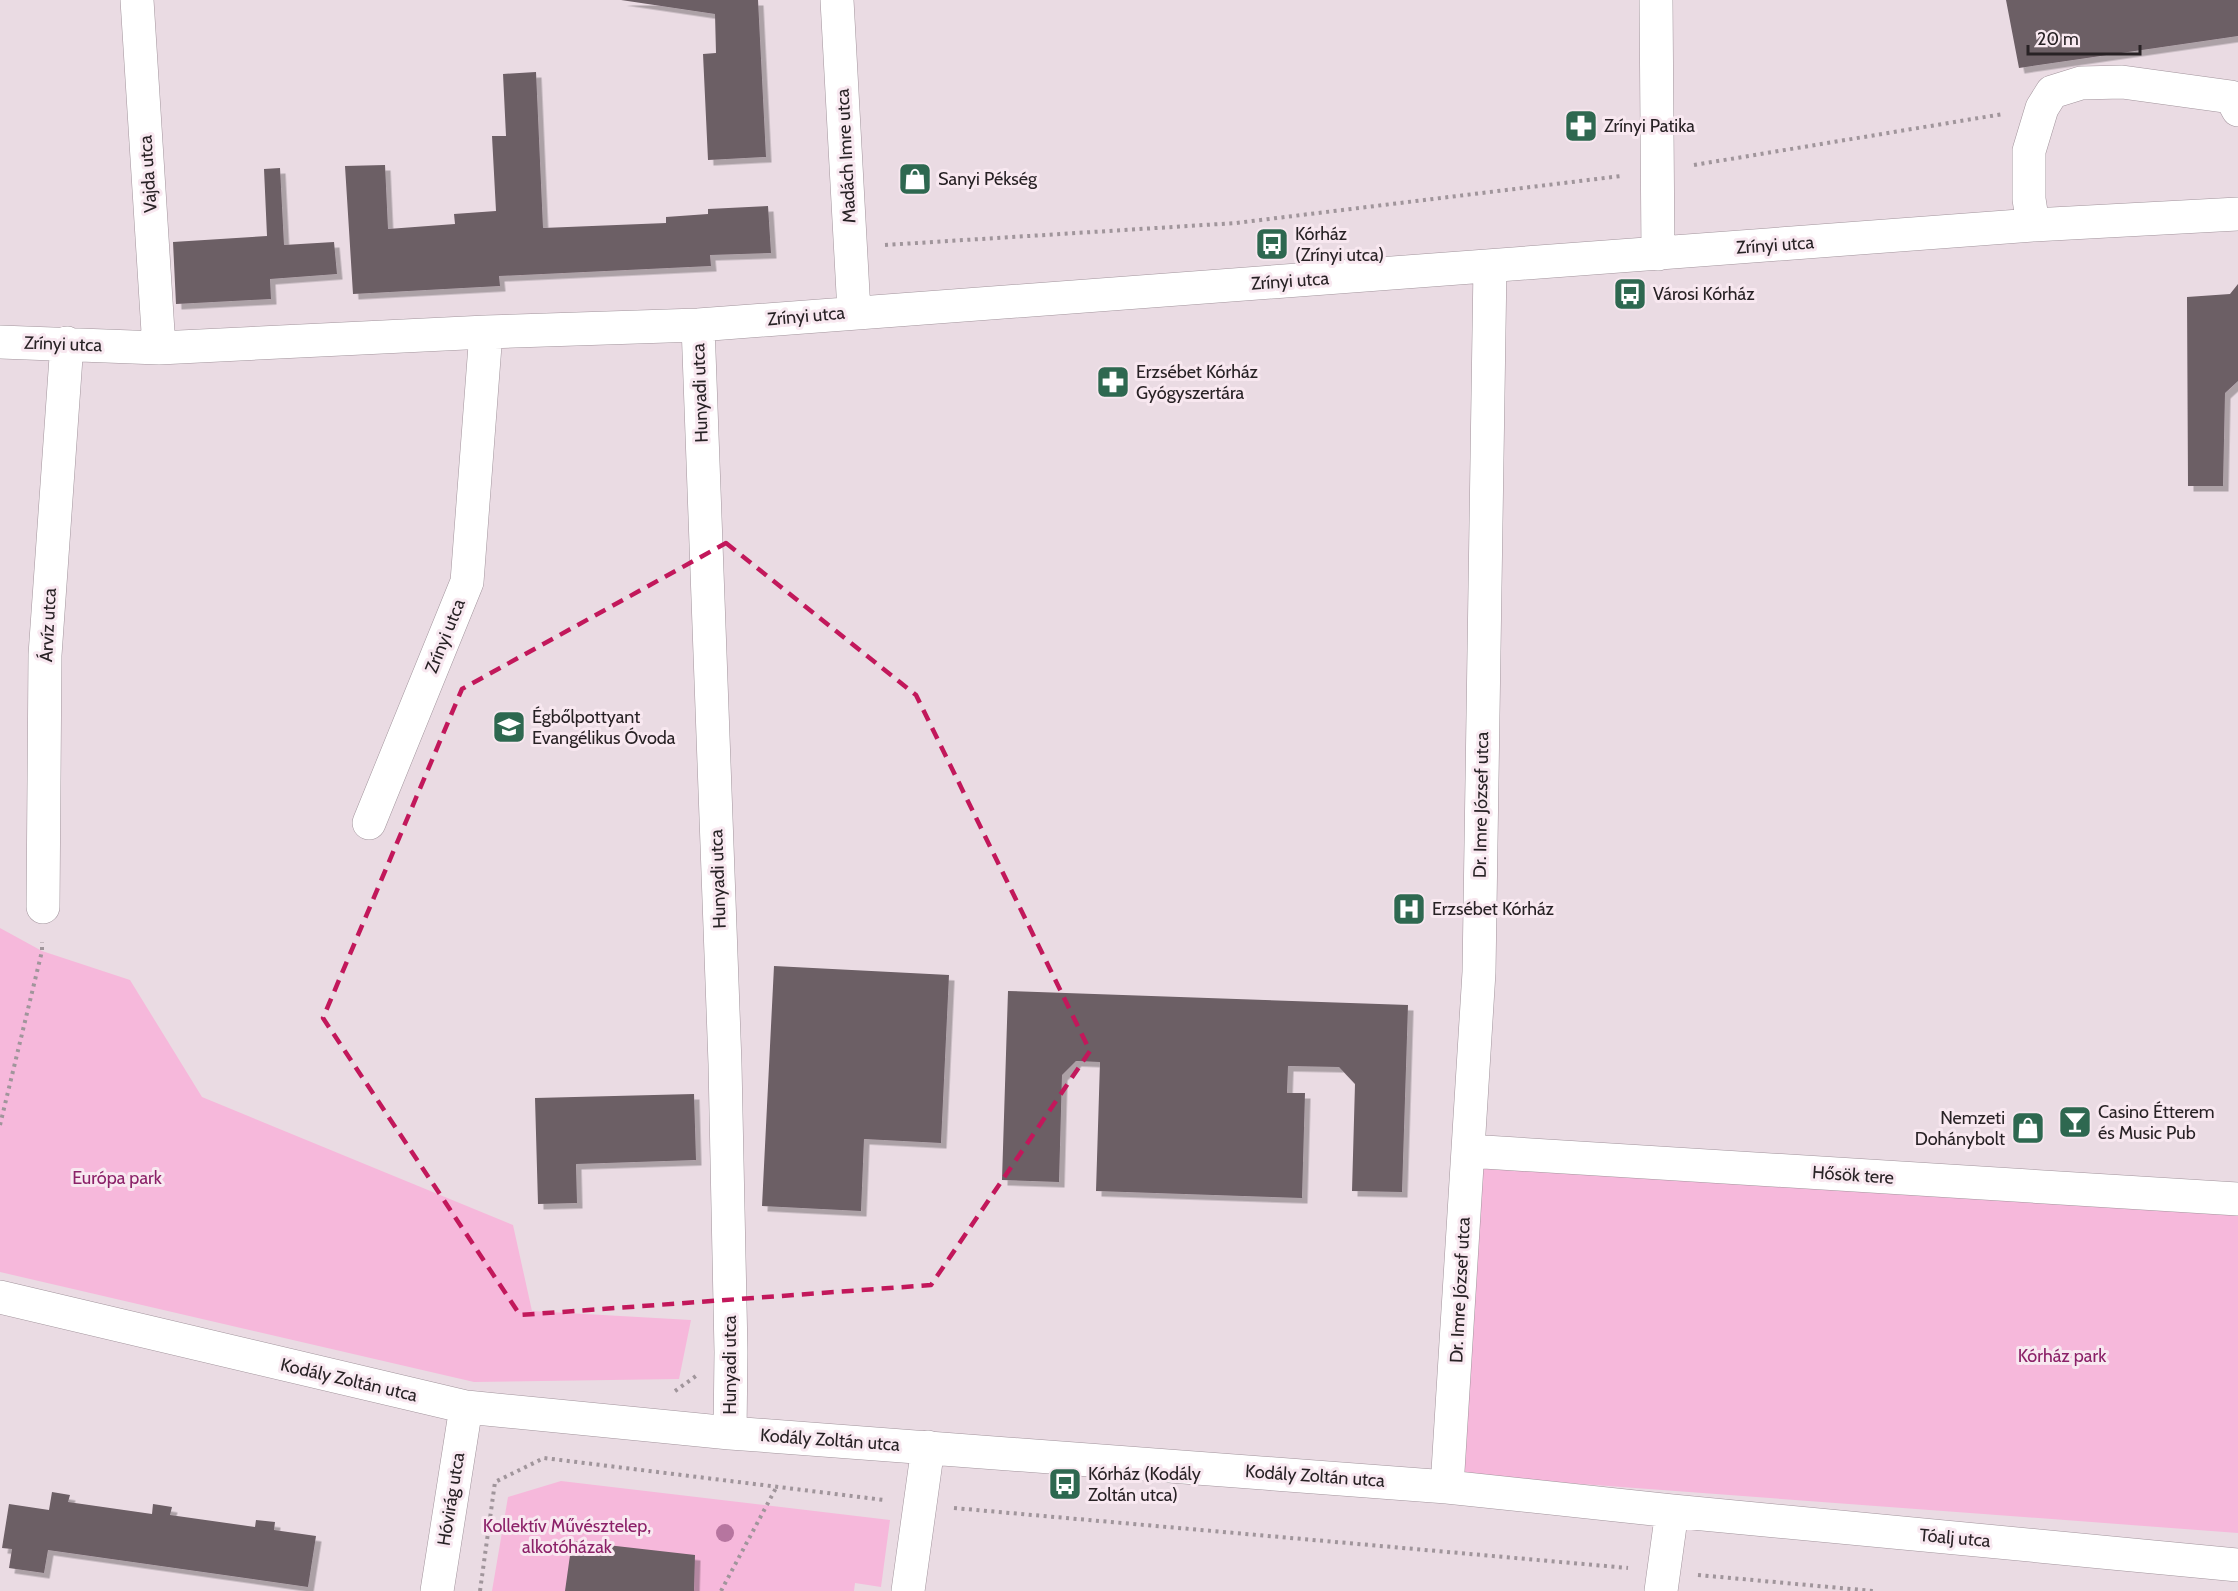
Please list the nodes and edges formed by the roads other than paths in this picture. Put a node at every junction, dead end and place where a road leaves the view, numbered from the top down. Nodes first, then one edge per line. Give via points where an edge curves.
1 (136, 0) edge
2 (837, 0) edge
3 (1656, 0) edge
4 (2238, 110) edge
5 (2238, 214) edge
6 (2033, 225) junction
7 (1658, 254) junction
8 (1490, 266) junction
9 (854, 312) junction
10 (698, 325) junction
11 (486, 332) junction
12 (0, 342) edge
13 (67, 343) junction
14 (159, 348) junction
15 (369, 823) dead end
16 (43, 907) road end
17 (1467, 1150) junction
18 (2238, 1199) edge
19 (0, 1297) edge
20 (466, 1407) junction
21 (730, 1433) junction
22 (928, 1447) junction
23 (1447, 1487) junction
24 (1672, 1511) junction
25 (2238, 1565) edge
26 (1662, 1581) edge
27 (436, 1591) edge
28 (908, 1591) edge

1 - 14 street, Vajda utca
2 - 9 street, Madách Imre utca
3 - 7 street
4 - 6 street via 2231,97 2122,82 2081,83 2052,92 2042,108 2029,151
5 - 6 street, Zrínyi utca
6 - 7 street, Zrínyi utca
7 - 8 street, Zrínyi utca
8 - 9 street, Zrínyi utca
8 - 17 street, Dr. Imre József utca via 1479,960
9 - 10 street, Zrínyi utca
10 - 11 street, Zrínyi utca
10 - 21 street, Hunyadi utca via 725,1064
11 - 14 street, Zrínyi utca
11 - 15 street, Zrínyi utca via 467,582
12 - 13 street, Zrínyi utca
13 - 14 street, Zrínyi utca
13 - 16 street, Árvíz utca via 45,655
17 - 18 street, Hősök tere
17 - 23 street, Dr. Imre József utca
19 - 20 street, Kodály Zoltán utca
20 - 21 street, Kodály Zoltán utca
20 - 27 street, Hóvirág utca
21 - 22 street, Kodály Zoltán utca
22 - 23 street, Kodály Zoltán utca
22 - 28 street
23 - 24 street, Kodály Zoltán utca
24 - 25 street, Tóalj utca
24 - 26 street

